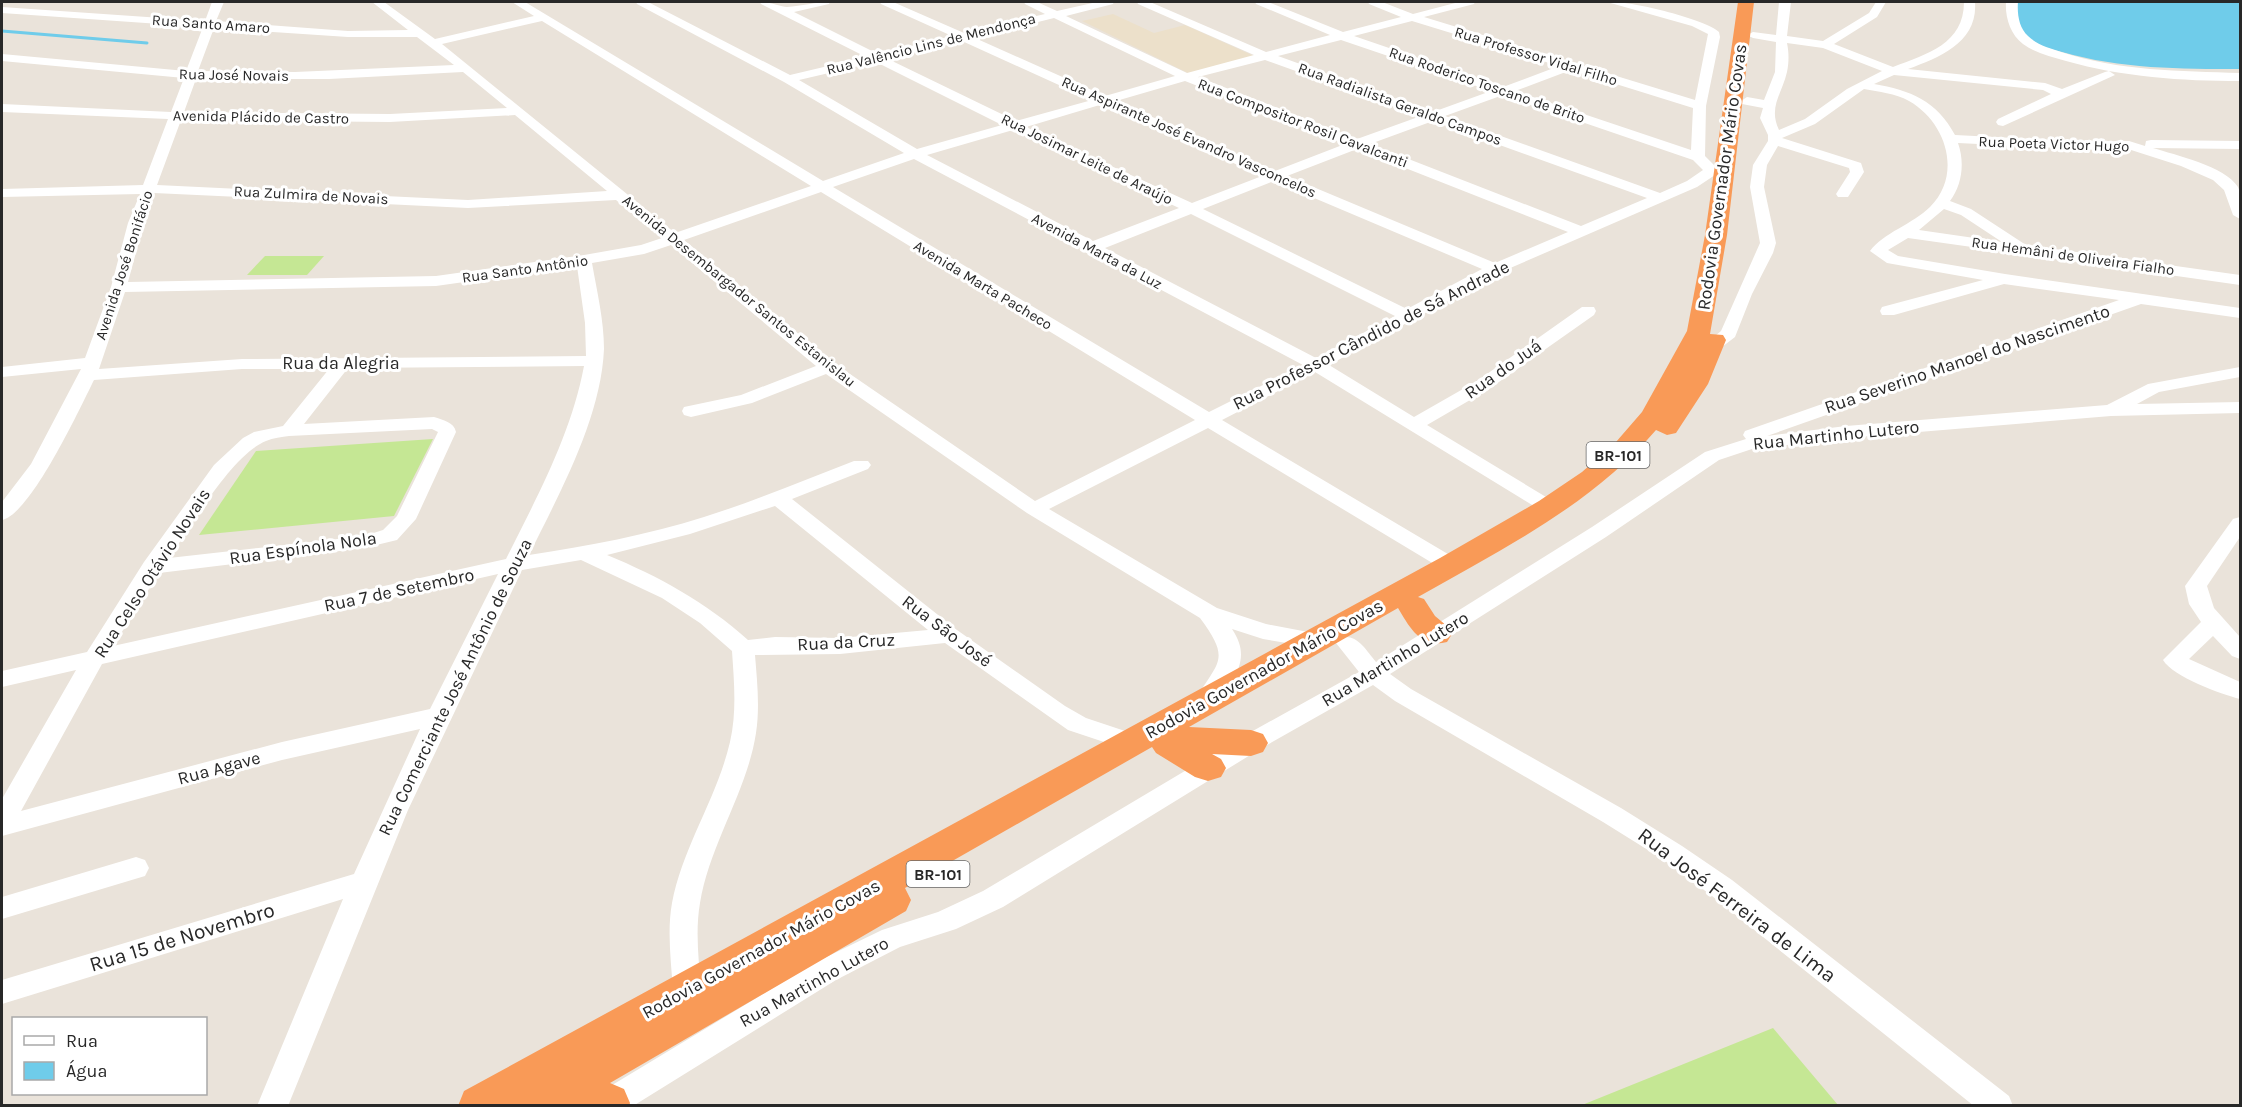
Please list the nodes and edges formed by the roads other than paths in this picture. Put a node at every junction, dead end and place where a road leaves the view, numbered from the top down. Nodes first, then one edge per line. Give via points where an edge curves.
1 (218, 2) edge
2 (378, 2) edge
3 (518, 2) edge
4 (641, 2) edge
5 (765, 2) edge
6 (825, 2) edge
7 (885, 2) edge
8 (1029, 2) edge
9 (1109, 2) edge
10 (1142, 2) edge
11 (1260, 2) edge
12 (1373, 2) edge
13 (1470, 2) edge
14 (1613, 2) edge
15 (1746, 2) edge
16 (1756, 2) edge
17 (1785, 2) edge
18 (1881, 2) edge
19 (1967, 2) edge
20 (2012, 2) edge
21 (2, 10) edge
22 (784, 11) junction
23 (1055, 14) junction
24 (545, 17) junction
25 (1411, 17) junction
26 (210, 24) junction
27 (963, 36) junction
28 (1342, 36) junction
29 (426, 38) junction
30 (1781, 38) junction
31 (1825, 45) junction
32 (1728, 50) junction
33 (878, 56) junction
34 (1265, 56) junction
35 (2, 57) edge
36 (1571, 66) junction
37 (466, 68) junction
38 (1893, 71) junction
39 (190, 75) junction
40 (2109, 75) dead end
41 (1186, 77) junction
42 (2241, 77) edge
43 (788, 79) junction
44 (1862, 85) junction
45 (1505, 90) junction
46 (2062, 94) junction
47 (1103, 100) junction
48 (1758, 103) junction
49 (1700, 106) junction
50 (2, 108) edge
51 (519, 111) junction
52 (175, 116) junction
53 (1435, 117) junction
54 (2003, 122) dead end
55 (1015, 125) junction
56 (1775, 138) junction
57 (1949, 139) junction
58 (1357, 144) junction
59 (2129, 145) junction
60 (2241, 146) edge
61 (915, 154) junction
62 (1698, 157) junction
63 (1718, 171) junction
64 (1276, 177) junction
65 (2224, 182) junction
66 (2241, 182) edge
67 (819, 186) junction
68 (149, 189) junction
69 (2, 193) edge
70 (1843, 194) dead end
71 (620, 195) junction
72 (1661, 198) junction
73 (1941, 203) junction
74 (1192, 209) junction
75 (2241, 215) edge
76 (1582, 232) junction
77 (1905, 233) junction
78 (673, 239) junction
79 (1090, 248) junction
80 (2025, 249) junction
81 (2045, 253) junction
82 (584, 260) junction
83 (1495, 269) junction
84 (2005, 279) junction
85 (2241, 280) edge
86 (119, 287) junction
87 (2059, 287) junction
88 (2142, 298) junction
89 (1588, 310) dead end
90 (1888, 311) dead end
91 (2241, 313) edge
92 (1408, 316) junction
93 (1712, 346) junction
94 (594, 361) junction
95 (342, 364) junction
96 (1316, 365) junction
97 (828, 367) junction
98 (90, 369) junction
99 (2, 372) edge
100 (2241, 372) edge
101 (2111, 410) junction
102 (2239, 410) edge
103 (691, 411) dead end
104 (1209, 419) junction
105 (434, 423) joint
106 (1415, 424) junction
107 (289, 430) junction
108 (1727, 450) junction
109 (861, 465) dead end
110 (777, 497) junction
111 (1549, 507) junction
112 (1034, 509) junction
113 (2, 514) edge
114 (2237, 534) edge
115 (586, 554) junction
116 (515, 564) junction
117 (1450, 565) junction
118 (152, 567) junction
119 (1413, 606) junction
120 (1209, 613) junction
121 (2215, 622) junction
122 (1436, 634) junction
123 (949, 635) junction
124 (1331, 641) junction
125 (743, 648) junction
126 (2241, 651) edge
127 (94, 659) junction
128 (1373, 674) junction
129 (2, 679) edge
130 (2241, 691) edge
131 (1204, 703) junction
132 (439, 716) junction
133 (1159, 742) junction
134 (1251, 743) junction
135 (1208, 768) junction
136 (2, 821) edge
137 (2, 826) edge
138 (136, 868) dead end
139 (363, 882) junction
140 (2, 908) edge
141 (687, 990) junction
142 (2, 992) edge
143 (544, 1098) edge
144 (606, 1104) edge
145 (272, 1106) edge
146 (480, 1106) edge
147 (1998, 1106) edge

1 - 26 street, Avenida José Bonifácio
2 - 29 street, Avenida Desembargador Santos Estanislau
3 - 24 street, Avenida Marta Pacheco
4 - 43 street, Avenida Marta da Luz
5 - 22 street, Rua Josimar Leite de Araújo
6 - 22 street
7 - 27 street, Rua Aspirante José Evandro Vasconcelos
8 - 23 street, Rua Compositor Rosil Cavalcanti
9 - 23 street, Rua Valêncio Lins de Mendonça
10 - 34 street, Rua Radialista Geraldo Campos
11 - 28 street, Rua Roderico Toscano de Brito
12 - 25 street, Rua Professor Vidal Filho
13 - 25 street, Rua Santo Antônio
14 - 32 street via 1713,32
15 - 32 highway, Rodovia Governador Mário Covas / BR-101
16 - 32 highway, Rodovia Governador Mário Covas / BR-101
17 - 30 street
18 - 31 street via 1873,15
19 - 38 street via 1968,25 1958,38
20 - 42 street via 2012,18 2024,39 2058,55 2136,73
21 - 26 street, Rua Santo Amaro
22 - 33 street, Rua Josimar Leite de Araújo
23 - 27 street, Rua Valêncio Lins de Mendonça
23 - 41 street, Rua Compositor Rosil Cavalcanti
24 - 29 street, Rua Santo Amaro
24 - 67 street, Avenida Marta Pacheco
25 - 28 street, Rua Santo Antônio
25 - 36 street, Rua Professor Vidal Filho
26 - 29 street, Rua Santo Amaro
26 - 39 street, Avenida José Bonifácio
27 - 33 street, Rua Valêncio Lins de Mendonça
27 - 47 street, Rua Aspirante José Evandro Vasconcelos
28 - 34 street, Rua Santo Antônio
28 - 45 street, Rua Roderico Toscano de Brito
29 - 37 street, Avenida Desembargador Santos Estanislau
30 - 31 street
30 - 32 street
30 - 48 street via 1781,72
31 - 38 street
32 - 48 highway, Rodovia Governador Mário Covas / BR-101
32 - 49 street
32 - 63 highway, Rodovia Governador Mário Covas / BR-101
33 - 43 street, Rua Valêncio Lins de Mendonça
33 - 55 street, Rua Josimar Leite de Araújo
34 - 41 street, Rua Santo Antônio
34 - 53 street, Rua Radialista Geraldo Campos
35 - 39 street, Rua José Novais
36 - 45 street
36 - 49 street, Rua Professor Vidal Filho
37 - 39 street, Rua José Novais via 336,75
37 - 51 street, Avenida Desembargador Santos Estanislau
38 - 44 street
38 - 46 street via 2045,87
39 - 52 street, Avenida José Bonifácio
40 - 46 street
41 - 47 street, Rua Santo Antônio
41 - 58 street, Rua Compositor Rosil Cavalcanti
43 - 61 street, Avenida Marta da Luz
44 - 56 street
44 - 57 street via 1918,101 1942,123
45 - 53 street
45 - 62 street, Rua Roderico Toscano de Brito
46 - 54 street
47 - 55 street, Rua Santo Antônio
47 - 64 street, Rua Aspirante José Evandro Vasconcelos
48 - 56 street
48 - 93 highway, Rodovia Governador Mário Covas / BR-101 via 1719,327
49 - 62 street
50 - 52 street, Avenida Plácido de Castro
51 - 52 street, Avenida Plácido de Castro via 394,120
51 - 71 street, Avenida Desembargador Santos Estanislau
52 - 68 street, Avenida José Bonifácio
53 - 58 street
53 - 72 street, Rua Radialista Geraldo Campos
55 - 61 street, Rua Santo Antônio
55 - 74 street, Rua Josimar Leite de Araújo
56 - 70 street via 1856,166 1857,172
56 - 93 street via 1760,165 1758,179 1759,206 1768,243 1765,253 1743,294 1729,333
57 - 59 street, Rua Poeta Victor Hugo
57 - 73 street via 1957,168
58 - 64 street
58 - 76 street, Rua Compositor Rosil Cavalcanti
59 - 60 street
59 - 65 street, Rua Poeta Victor Hugo via 2205,171
61 - 67 street, Rua Santo Antônio
61 - 79 street, Avenida Marta da Luz
62 - 63 street, Rua Roderico Toscano de Brito
63 - 72 street, Rua Professor Cândido de Sá Andrade
63 - 111 highway, Rodovia Governador Mário Covas / BR-101 via 1716,235 1699,331 1654,415 1626,448
64 - 74 street
64 - 83 street, Rua Aspirante José Evandro Vasconcelos
65 - 66 street
65 - 75 street via 2231,188
67 - 78 street, Rua Santo Antônio
67 - 104 street, Avenida Marta Pacheco
68 - 69 street, Rua Zulmira de Novais
68 - 71 street, Rua Zulmira de Novais via 468,204
68 - 86 street, Avenida José Bonifácio
71 - 78 street, Avenida Desembargador Santos Estanislau
72 - 76 street, Rua Professor Cândido de Sá Andrade
73 - 77 street
73 - 80 street via 1966,212
74 - 79 street
74 - 92 street, Rua Josimar Leite de Araújo
76 - 83 street, Rua Professor Cândido de Sá Andrade
77 - 80 street, Rua Hemâni de Oliveira Fialho
77 - 84 street via 1878,251 1893,260
78 - 82 street, Rua Santo Antônio via 644,249
78 - 97 street, Avenida Desembargador Santos Estanislau
79 - 96 street, Avenida Marta da Luz
80 - 81 street, Rua Hemâni de Oliveira Fialho
81 - 85 street, Rua Hemâni de Oliveira Fialho
81 - 87 street
82 - 86 street, Rua Santo Antônio via 436,281
82 - 94 street, Rua Comerciante José Antônio de Souza
83 - 92 street, Rua Professor Cândido de Sá Andrade
84 - 87 street
84 - 90 street
86 - 98 street, Avenida José Bonifácio
87 - 88 street
88 - 91 street
88 - 108 street, Rua Severino Manoel do Nascimento via 1764,430
89 - 106 street, Rua do Juá via 1483,385
92 - 96 street, Rua Professor Cândido de Sá Andrade
93 - 119 highway, Rodovia Governador Mário Covas / BR-101 via 1673,420 1635,465 1574,513
94 - 95 street, Rua da Alegria
94 - 116 street, Rua Comerciante José Antônio de Souza via 584,404 564,458
95 - 98 street, Rua da Alegria
95 - 107 street
96 - 104 street, Rua Professor Cândido de Sá Andrade
96 - 106 street, Avenida Marta da Luz
97 - 103 street via 746,399
97 - 112 street, Avenida Desembargador Santos Estanislau
98 - 99 street, Rua da Alegria
98 - 113 street, Avenida José Bonifácio via 41,464
100 - 101 street via 2154,388
101 - 102 street, Rua Martinho Lutero
101 - 108 street, Rua Martinho Lutero via 1835,433
104 - 112 street, Rua Professor Cândido de Sá Andrade
104 - 117 street, Avenida Marta Pacheco
105 - 107 street, Rua Celso Otávio Novais
105 - 118 street, Rua Espínola Nola via 447,432 406,519 390,535 364,542
106 - 111 street, Avenida Marta da Luz
107 - 118 street, Rua Celso Otávio Novais via 261,436 237,452 220,469
108 - 122 street, Rua Martinho Lutero via 1697,465
109 - 110 street, Rua 7 de Setembro
110 - 115 street, Rua 7 de Setembro via 697,526
110 - 123 street, Rua São José
111 - 117 highway, Rodovia Governador Mário Covas / BR-101
112 - 120 street, Avenida Desembargador Santos Estanislau
114 - 121 street via 2196,586 2199,602
115 - 116 street, Rua 7 de Setembro
115 - 125 street via 667,591 721,627
116 - 127 street, Rua 7 de Setembro
116 - 132 street, Rua Comerciante José Antônio de Souza
117 - 124 highway, Rodovia Governador Mário Covas / BR-101
118 - 127 street, Rua Celso Otávio Novais
119 - 122 highway via 1423,623
119 - 124 highway, Rodovia Governador Mário Covas / BR-101
120 - 124 street, Avenida Desembargador Santos Estanislau via 1263,631
120 - 131 street, Avenida Desembargador Santos Estanislau via 1230,640 1233,654
121 - 126 street
121 - 130 street via 2174,660
122 - 128 street, Rua Martinho Lutero
123 - 125 street, Rua da Cruz via 840,646
123 - 133 street, Rua São José via 1077,724
124 - 128 street, Rua José Ferreira de Lima
124 - 131 highway, Rodovia Governador Mário Covas / BR-101
124 - 133 highway, Rodovia Governador Mário Covas / BR-101
125 - 141 street via 743,741 698,854 686,903 683,930
127 - 129 street, Rua 7 de Setembro
127 - 136 street, Rua Celso Otávio Novais
128 - 134 street, Rua Martinho Lutero
128 - 147 street, Rua José Ferreira de Lima via 1672,853 1722,888
131 - 133 highway, Rodovia Governador Mário Covas / BR-101
132 - 137 street, Rua Agave via 282,751
132 - 139 street, Rua Comerciante José Antônio de Souza
133 - 134 highway
133 - 135 highway
133 - 141 highway, Rodovia Governador Mário Covas / BR-101
133 - 143 highway, Rodovia Governador Mário Covas / BR-101
134 - 135 street, Rua Martinho Lutero
135 - 144 street, Rua Martinho Lutero via 968,912 891,938 826,971
138 - 140 street
139 - 142 street, Rua 15 de Novembro
139 - 145 street, Rua Comerciante José Antônio de Souza
141 - 146 highway, Rodovia Governador Mário Covas / BR-101
143 - 144 highway

